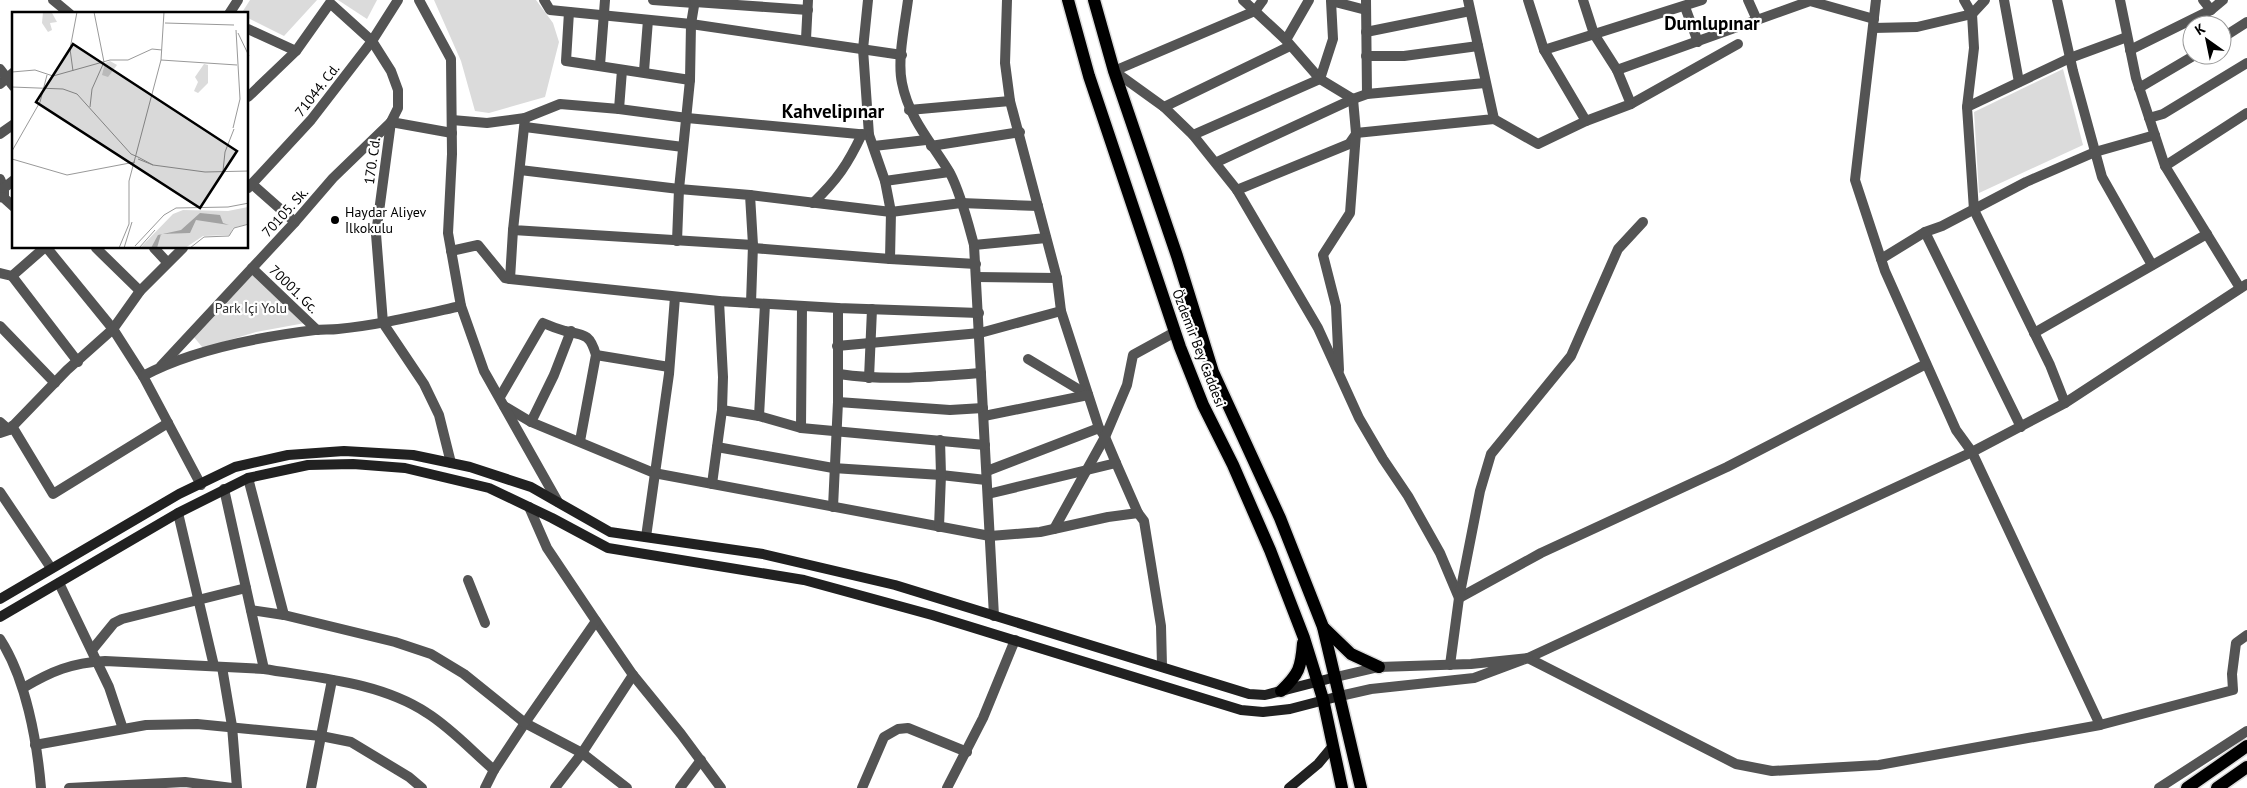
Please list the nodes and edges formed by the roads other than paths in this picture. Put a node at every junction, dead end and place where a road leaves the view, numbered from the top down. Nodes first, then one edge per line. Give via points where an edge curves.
1 (53, 0) edge
2 (238, 0) edge
3 (398, 0) edge
4 (419, 0) edge
5 (544, 0) edge
6 (605, 0) edge
7 (653, 0) edge
8 (868, 0) edge
9 (908, 0) edge
10 (1007, 0) edge
11 (1068, 0) edge
12 (1094, 0) edge
13 (1243, 0) edge
14 (1263, 0) edge
15 (1309, 0) edge
16 (1468, 0) edge
17 (1528, 0) edge
18 (1583, 0) edge
19 (1702, 0) edge
20 (1748, 0) edge
21 (1964, 0) edge
22 (1984, 0) edge
23 (2004, 0) edge
24 (2057, 0) edge
25 (2120, 0) edge
26 (2203, 0) edge
27 (2223, 0) edge
28 (695, 2) edge
29 (1820, 2) edge
30 (1879, 2) edge
31 (752, 3) edge
32 (808, 5) edge
33 (1366, 5) edge
34 (1685, 7) junction
35 (2211, 10) junction
36 (1254, 11) junction
37 (1470, 11) junction
38 (68, 12) edge
39 (230, 12) edge
40 (569, 12) junction
41 (1972, 14) junction
42 (604, 16) junction
43 (648, 20) junction
44 (1757, 20) junction
45 (2247, 22) edge
46 (692, 24) junction
47 (1873, 24) junction
48 (249, 29) edge
49 (1366, 32) junction
50 (2232, 32) edge
51 (1594, 34) junction
52 (2127, 37) junction
53 (806, 40) junction
54 (372, 41) junction
55 (1698, 42) junction
56 (1288, 43) junction
57 (1738, 44) dead end
58 (1478, 46) junction
59 (863, 49) junction
60 (1544, 50) junction
61 (2130, 50) junction
62 (296, 51) junction
63 (902, 55) junction
64 (1366, 56) junction
65 (2070, 58) junction
66 (2182, 63) edge
67 (2247, 63) edge
68 (600, 65) junction
69 (0, 69) edge
70 (622, 70) junction
71 (1617, 70) junction
72 (644, 71) junction
73 (1114, 71) junction
74 (1320, 79) junction
75 (9, 80) edge
76 (690, 80) junction
77 (2019, 82) junction
78 (1485, 83) junction
79 (2139, 88) junction
80 (1367, 94) junction
81 (249, 96) edge
82 (1353, 99) junction
83 (1010, 101) junction
84 (1631, 104) junction
85 (1164, 107) junction
86 (1967, 107) junction
87 (618, 108) junction
88 (909, 110) junction
89 (2247, 113) edge
90 (687, 118) junction
91 (2150, 118) junction
92 (1494, 119) junction
93 (452, 120) junction
94 (1586, 121) junction
95 (391, 122) junction
96 (525, 122) junction
97 (12, 125) edge
98 (1020, 132) junction
99 (452, 133) junction
100 (1356, 133) junction
101 (0, 134) edge
102 (2155, 134) junction
103 (865, 135) junction
104 (1193, 135) junction
105 (928, 143) junction
106 (874, 146) junction
107 (683, 147) junction
108 (2095, 152) junction
109 (1217, 162) junction
110 (2165, 166) junction
111 (520, 170) junction
112 (949, 172) junction
113 (885, 181) junction
114 (12, 182) edge
115 (250, 186) edge
116 (679, 189) junction
117 (1237, 190) junction
118 (2, 191) edge
119 (750, 195) junction
120 (813, 202) junction
121 (12, 204) edge
122 (961, 204) junction
123 (1038, 206) junction
124 (1974, 210) junction
125 (892, 212) junction
126 (295, 222) junction
127 (1643, 222) dead end
128 (513, 230) junction
129 (1925, 232) junction
130 (2207, 234) junction
131 (1046, 238) junction
132 (677, 241) junction
133 (974, 245) junction
134 (753, 246) junction
135 (45, 249) edge
136 (47, 249) edge
137 (97, 249) edge
138 (155, 249) edge
139 (180, 249) edge
140 (451, 251) junction
141 (890, 259) junction
142 (1881, 259) junction
143 (168, 262) junction
144 (976, 264) junction
145 (2152, 265) junction
146 (252, 268) junction
147 (0, 273) edge
148 (12, 276) junction
149 (976, 277) junction
150 (1057, 278) junction
151 (510, 279) junction
152 (2244, 286) edge
153 (140, 291) junction
154 (675, 297) junction
155 (719, 301) junction
156 (751, 303) junction
157 (765, 304) junction
158 (461, 306) junction
159 (802, 306) junction
160 (838, 308) junction
161 (872, 309) junction
162 (1060, 311) junction
163 (979, 313) junction
164 (383, 323) junction
165 (0, 326) edge
166 (113, 329) junction
167 (317, 330) junction
168 (571, 332) junction
169 (1175, 332) junction
170 (980, 333) junction
171 (2034, 333) junction
172 (871, 344) junction
173 (838, 346) junction
174 (596, 356) junction
175 (1028, 360) dead end
176 (78, 362) junction
177 (1926, 364) junction
178 (161, 366) junction
179 (670, 367) junction
180 (981, 373) junction
181 (838, 374) junction
182 (143, 376) junction
183 (1340, 376) junction
184 (869, 378) junction
185 (55, 383) junction
186 (1088, 395) junction
187 (502, 402) junction
188 (838, 402) junction
189 (2065, 403) junction
190 (722, 410) junction
191 (984, 412) junction
192 (759, 416) junction
193 (0, 422) edge
194 (531, 422) junction
195 (168, 423) junction
196 (2021, 426) junction
197 (801, 428) junction
198 (7, 430) edge
199 (835, 432) junction
200 (1102, 433) junction
201 (940, 440) junction
202 (580, 441) junction
203 (985, 445) junction
204 (717, 446) junction
205 (1972, 452) junction
206 (451, 463) junction
207 (1116, 463) junction
208 (833, 468) junction
209 (1087, 470) junction
210 (654, 473) junction
211 (941, 475) junction
212 (986, 475) junction
213 (248, 478) junction
214 (712, 484) junction
215 (200, 485) junction
216 (224, 489) junction
217 (0, 492) edge
218 (988, 494) junction
219 (558, 502) junction
220 (529, 507) junction
221 (833, 507) junction
222 (178, 512) junction
223 (1138, 513) junction
224 (939, 527) junction
225 (1054, 529) junction
226 (990, 536) junction
227 (646, 537) junction
228 (52, 568) junction
229 (468, 580) dead end
230 (59, 583) junction
231 (246, 588) junction
232 (0, 598) edge
233 (1459, 598) junction
234 (199, 599) junction
235 (251, 610) junction
236 (284, 616) junction
237 (994, 616) junction
238 (0, 617) edge
239 (596, 621) junction
240 (485, 623) dead end
241 (1323, 627) junction
242 (2247, 635) edge
243 (0, 638) edge
244 (1304, 638) junction
245 (1015, 640) junction
246 (92, 650) junction
247 (1528, 658) junction
248 (97, 662) junction
249 (1450, 665) junction
250 (1162, 666) junction
251 (218, 667) junction
252 (1379, 667) junction
253 (264, 670) junction
254 (633, 675) junction
255 (1336, 677) junction
256 (332, 680) junction
257 (1318, 682) junction
258 (23, 688) junction
259 (1281, 691) junction
260 (1340, 696) junction
261 (1323, 699) junction
262 (525, 723) junction
263 (2100, 725) junction
264 (232, 726) junction
265 (122, 729) junction
266 (2247, 730) edge
267 (321, 736) junction
268 (35, 745) junction
269 (1333, 746) junction
270 (2247, 746) edge
271 (967, 752) junction
272 (582, 753) junction
273 (701, 760) junction
274 (2247, 767) edge
275 (494, 770) junction
276 (42, 788) edge
277 (69, 788) edge
278 (228, 788) edge
279 (232, 788) edge
280 (237, 788) edge
281 (311, 788) edge
282 (422, 788) edge
283 (485, 788) edge
284 (555, 788) edge
285 (627, 788) edge
286 (680, 788) edge
287 (721, 788) edge
288 (862, 788) edge
289 (947, 788) edge
290 (1290, 788) edge
291 (1342, 788) edge
292 (1361, 788) edge
293 (2159, 788) edge
294 (2187, 788) edge
295 (2217, 788) edge

1 - 38 street
2 - 39 street
3 - 54 street, 71044. Cd.
4 - 93 street via 451,60
5 - 40 street via 550,10
6 - 42 street
7 - 28 street
8 - 59 street
9 - 63 street
10 - 83 street via 1005,63
11 - 169 main road, Özdemir Bey Caddesi
12 - 73 main road
13 - 36 street
14 - 36 street
15 - 56 street
16 - 37 street
17 - 60 street
18 - 51 street
19 - 34 street
20 - 44 street
21 - 41 street
22 - 41 street
23 - 77 street
24 - 65 street
25 - 52 street
26 - 35 street
27 - 35 street
28 - 31 street
28 - 46 street
29 - 44 street via 1810,1
29 - 47 street
30 - 47 street
31 - 32 street
32 - 53 street
33 - 49 street
33 - 74 street via 1331,1 1333,39
34 - 51 street
34 - 55 street
35 - 61 street
36 - 56 street
36 - 73 street
37 - 49 street
37 - 58 street
40 - 42 street
40 - 68 street via 566,61
41 - 47 street via 1917,27
41 - 86 street via 1974,48
42 - 43 street
42 - 68 street
43 - 46 street
43 - 72 street
44 - 55 street
45 - 50 street
46 - 53 street
46 - 76 street
47 - 142 street via 1855,180
48 - 62 street
49 - 64 street
51 - 60 street
51 - 71 street
52 - 61 street
52 - 65 street
53 - 59 street
54 - 62 street, 170. Cd. via 330,3
54 - 95 street, 170. Cd. via 392,72 398,90 398,108
54 - 115 street, 71044. Cd. via 311,120
55 - 71 street
56 - 74 street
56 - 85 street
57 - 84 street
58 - 64 street via 1404,56
58 - 78 street
59 - 63 street
59 - 103 street
60 - 94 street
61 - 79 street
62 - 81 street
63 - 88 street via 902,82
64 - 80 street
65 - 77 street
65 - 108 street
66 - 79 street
67 - 91 street via 2164,114
68 - 70 street
69 - 75 street
70 - 72 street
70 - 87 street
71 - 84 street
72 - 76 street
73 - 85 street
73 - 241 main road via 1213,372 1280,518
74 - 82 street
74 - 104 street
76 - 90 street
77 - 86 street
78 - 80 street
78 - 92 street
79 - 91 street
80 - 82 street
82 - 100 street
82 - 109 street
83 - 88 street
83 - 98 street
84 - 94 street
85 - 104 street
86 - 124 street
87 - 90 street
87 - 96 street via 560,104
88 - 105 street
89 - 110 street
90 - 103 street
90 - 107 street
91 - 102 street
92 - 94 street via 1538,144
92 - 100 street
93 - 96 street
93 - 99 street
95 - 99 street
95 - 126 street, 70105. Sk. via 332,178
95 - 164 street, 170. Cd. via 376,234
96 - 107 street
96 - 111 street
97 - 101 street
98 - 105 street
98 - 123 street
99 - 140 street via 448,233
100 - 117 street via 1349,144
100 - 183 street via 1350,213 1323,255 1336,306
102 - 108 street
102 - 110 street
103 - 106 street
103 - 120 street via 833,184
104 - 109 street
105 - 106 street
105 - 112 street
106 - 113 street
107 - 116 street
108 - 124 street via 2026,182
108 - 145 street via 2102,177
109 - 117 street
110 - 130 street
111 - 116 street
111 - 128 street
112 - 113 street
112 - 122 street
113 - 125 street
114 - 118 street
115 - 126 street
116 - 119 street
116 - 132 street
117 - 183 street via 1318,328
118 - 121 street
119 - 120 street
119 - 134 street
120 - 125 street
122 - 123 street
122 - 125 street
122 - 133 street
123 - 131 street
124 - 129 street
124 - 171 street
125 - 141 street
126 - 146 street, 70105. Sk.
127 - 233 street via 1618,249 1571,356 1491,454 1480,491
128 - 132 street
128 - 151 street
129 - 142 street
129 - 196 street
130 - 145 street
130 - 152 street
131 - 133 street
131 - 150 street
132 - 134 street
133 - 144 street
134 - 141 street
134 - 156 street
135 - 148 street
136 - 166 street
137 - 153 street
138 - 143 street
139 - 143 street
140 - 151 street via 478,246 505,278
140 - 158 street
141 - 144 street
142 - 177 street
143 - 153 street
144 - 149 street
145 - 171 street
146 - 167 street, 70001. Gc.
146 - 178 street, 70105. Sk.
147 - 148 street
148 - 176 street
149 - 150 street
149 - 163 street
150 - 162 street
151 - 154 street
152 - 189 street
153 - 166 street
154 - 155 street
154 - 179 street
155 - 156 street
155 - 190 street
156 - 157 street
157 - 159 street
157 - 192 street
158 - 164 street
158 - 187 street via 484,371
159 - 160 street
159 - 197 street
160 - 161 street
160 - 173 street
161 - 163 street
161 - 172 street
162 - 170 street
162 - 186 street
163 - 170 street
164 - 167 street
164 - 206 street via 424,384 439,415
165 - 185 street
166 - 176 street
166 - 182 street
167 - 178 street via 236,344
168 - 174 street via 583,333 593,344
168 - 187 street via 543,323
168 - 194 street
169 - 200 street via 1133,355 1127,385
169 - 244 main road, Özdemir Bey Caddesi via 1203,405 1270,550
170 - 172 street
170 - 180 street
171 - 189 street
172 - 173 street
172 - 184 street
173 - 181 street
174 - 179 street
174 - 202 street
175 - 186 street
176 - 185 street
177 - 205 street via 1956,430
177 - 233 street via 1727,467 1541,554
178 - 182 street
179 - 210 street
180 - 184 street
180 - 191 street
181 - 184 street
181 - 188 street
182 - 195 street
183 - 233 street via 1382,459 1408,496 1440,553
185 - 198 street
186 - 191 street
186 - 200 street
187 - 194 street
187 - 219 street
188 - 191 street
188 - 199 street
189 - 196 street
190 - 192 street
190 - 204 street
191 - 203 street
192 - 197 street
193 - 198 street
194 - 202 street
195 - 198 street via 53,494
195 - 215 street
196 - 205 street
197 - 199 street
199 - 201 street
199 - 208 street
200 - 207 street
200 - 209 street
200 - 212 street
201 - 203 street
201 - 211 street
202 - 210 street
203 - 212 street
204 - 208 street
204 - 214 street
205 - 247 street
205 - 263 street
206 - 215 main road via 413,455 344,451 288,455 235,467
206 - 219 main road via 531,488
207 - 209 street
207 - 223 street
208 - 211 street
208 - 221 street
209 - 218 street
209 - 225 street
210 - 214 street
210 - 227 street
211 - 212 street
211 - 224 street
212 - 218 street
213 - 216 main road
213 - 220 main road via 308,465 405,468 489,488
213 - 236 street
214 - 221 street
215 - 228 main road
216 - 222 main road
216 - 231 street
217 - 228 street
218 - 226 street
219 - 227 main road via 610,532
220 - 239 street via 548,548
220 - 245 main road via 608,548 804,580
221 - 224 street
222 - 230 main road
222 - 234 street
223 - 225 street
223 - 250 street via 1144,521 1161,626
224 - 226 street
225 - 226 street
226 - 237 street
227 - 237 main road via 763,554 895,585
228 - 232 main road
229 - 240 street
230 - 238 main road
230 - 246 street
231 - 234 street
231 - 235 street
233 - 249 street
234 - 246 street via 122,619 114,623
234 - 251 street
235 - 236 street
235 - 253 street
236 - 262 street via 395,642 430,654 464,674
237 - 250 main road
239 - 254 street
239 - 262 street
241 - 252 main road via 1351,654
241 - 255 main road
242 - 263 street via 2236,642 2233,690
243 - 258 street
244 - 257 main road, Özdemir Bey Caddesi
244 - 259 main road via 1297,676
245 - 261 main road via 1241,710 1290,709
245 - 271 street
246 - 248 street
247 - 249 street
247 - 260 street via 1474,678 1380,687
247 - 263 street via 1736,764 1772,771 1880,765
248 - 251 street
248 - 258 street via 64,666
248 - 265 street via 110,687
249 - 252 street
250 - 259 main road via 1249,694
251 - 253 street
251 - 264 street
252 - 255 street
253 - 256 street
254 - 272 street
254 - 273 street
255 - 257 main road
255 - 260 main road
256 - 267 street
256 - 275 street via 388,695 426,712
257 - 259 main road
257 - 261 main road, Özdemir Bey Caddesi
258 - 268 street
260 - 261 main road
260 - 292 main road
261 - 269 main road, Özdemir Bey Caddesi
262 - 272 street
262 - 275 street
264 - 265 street via 146,725
264 - 267 street
264 - 280 street
265 - 268 street
266 - 293 street
267 - 281 street
267 - 282 street via 351,742 410,777
268 - 276 street
269 - 290 main road
269 - 291 main road, Özdemir Bey Caddesi
270 - 294 main road
271 - 288 street via 908,728 898,728 884,737
271 - 289 street
272 - 284 street
272 - 285 street
273 - 286 street
273 - 287 street
274 - 295 main road
275 - 283 street
277 - 278 street via 185,782
278 - 279 street

